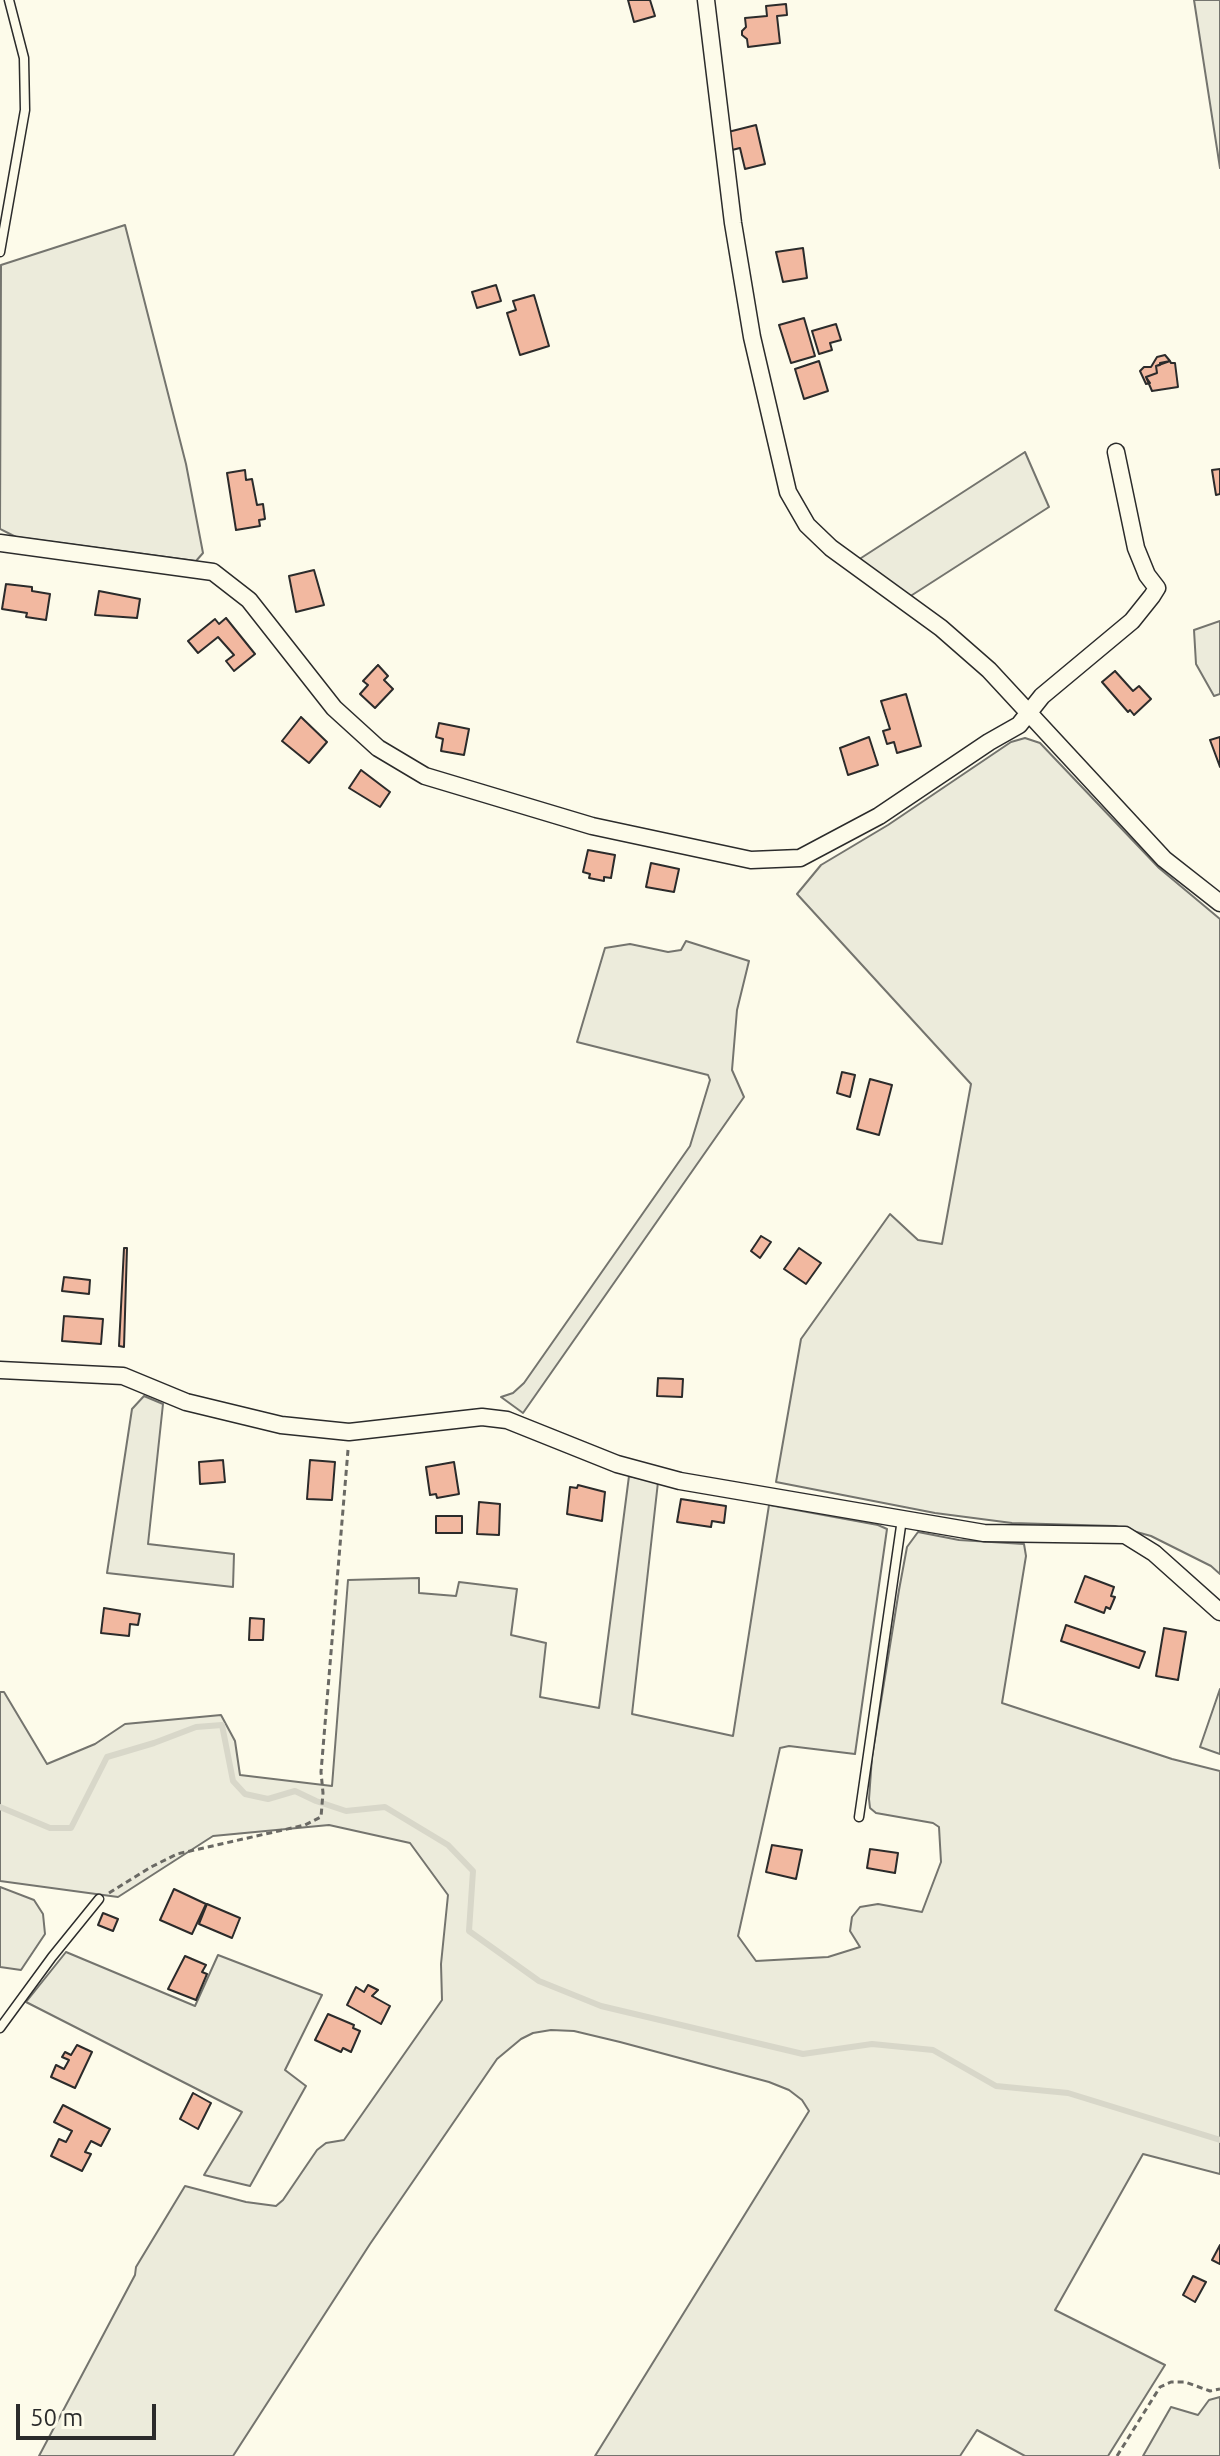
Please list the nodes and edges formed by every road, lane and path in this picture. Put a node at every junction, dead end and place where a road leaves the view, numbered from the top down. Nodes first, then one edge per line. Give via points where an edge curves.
1 (9, 0) edge
2 (706, 0) edge
3 (0, 252) edge
4 (1116, 452) dead end
5 (0, 543) edge
6 (1028, 713) junction
7 (1220, 903) edge
8 (0, 1370) edge
9 (349, 1432) junction
10 (902, 1519) junction
11 (1220, 1612) edge
12 (859, 1817) dead end
13 (99, 1899) joint
14 (0, 2028) edge
15 (1220, 2389) edge
16 (1117, 2456) edge

1 - 3 lane via 24,58 25,110
2 - 6 street via 749,323 788,492 807,525 831,548 941,628
4 - 6 street via 1136,548 1157,588 1132,621
5 - 6 street via 213,572 249,600 334,708 378,748 425,776 592,826 751,860 800,858 879,816 1019,725
6 - 7 street via 1164,859
8 - 9 street via 123,1376 186,1402 281,1425
9 - 10 street via 482,1417 507,1420 617,1464 680,1481
9 - 13 path via 321,1817 177,1854
10 - 11 street via 984,1533 1125,1535
10 - 12 lane
13 - 14 lane
15 - 16 path via 1185,2382 1160,2387

